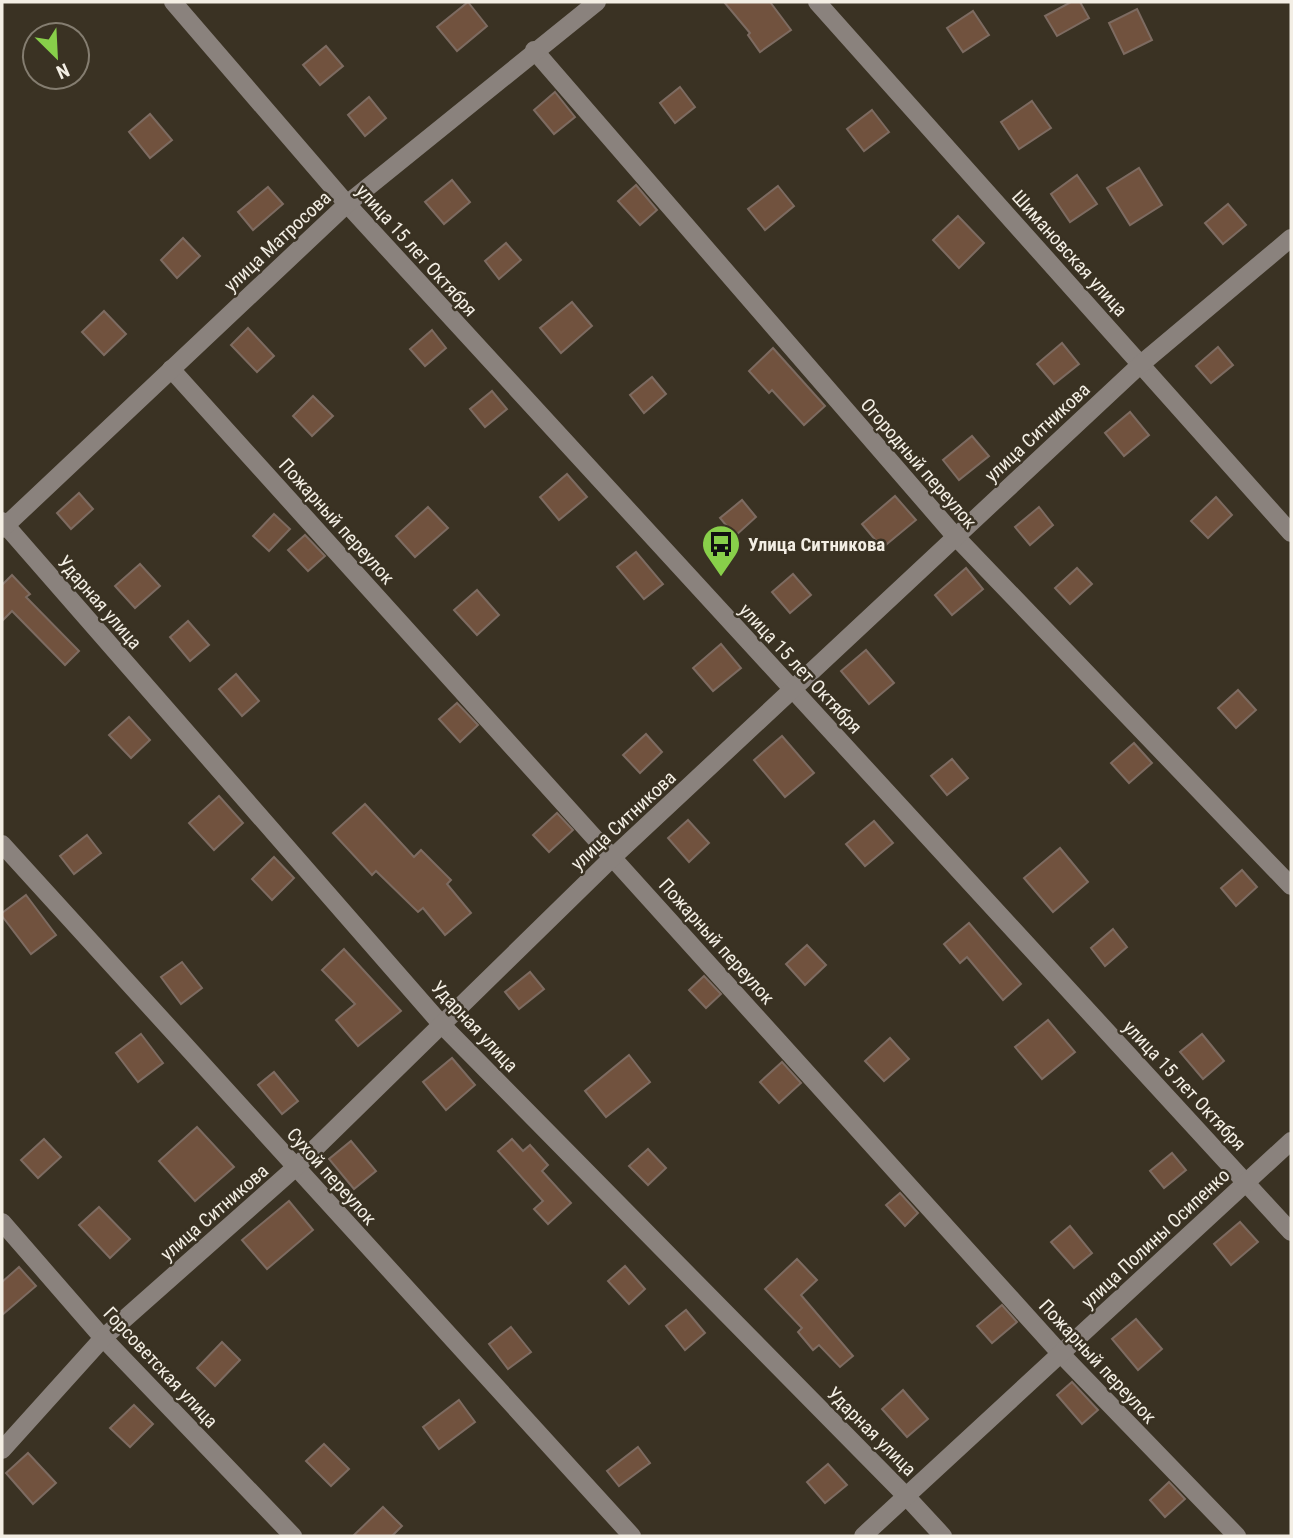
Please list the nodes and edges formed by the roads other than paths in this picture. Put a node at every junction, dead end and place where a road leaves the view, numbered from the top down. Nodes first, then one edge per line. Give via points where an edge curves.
1 (173, 2) edge
2 (597, 2) edge
3 (817, 2) edge
4 (534, 50) junction
5 (347, 204) junction
6 (1291, 238) edge
7 (1140, 364) junction
8 (172, 369) junction
9 (3, 525) edge
10 (1291, 533) edge
11 (954, 536) junction
12 (793, 690) junction
13 (2, 844) edge
14 (613, 857) junction
15 (1291, 886) edge
16 (442, 1025) junction
17 (1291, 1141) edge
18 (296, 1167) junction
19 (1246, 1182) junction
20 (2, 1222) edge
21 (1291, 1232) edge
22 (103, 1338) junction
23 (1060, 1353) junction
24 (2, 1450) edge
25 (906, 1496) junction
26 (293, 1536) edge
27 (632, 1536) edge
28 (863, 1536) edge
29 (943, 1536) edge
30 (1237, 1536) edge

1 - 5 street, улица 15 лет Октября
2 - 4 street, улица Матросова
3 - 7 street, Шимановская улица
4 - 5 street, улица Матросова
4 - 11 street, Огородный переулок
5 - 8 street, улица Матросова
5 - 12 street, улица 15 лет Октября
6 - 7 street, улица Ситникова
7 - 10 street, Шимановская улица
7 - 11 street, улица Ситникова
8 - 9 street, улица Матросова
8 - 14 street, Пожарный переулок
9 - 16 street, Ударная улица
11 - 12 street, улица Ситникова
11 - 15 street, Огородный переулок
12 - 14 street, улица Ситникова
12 - 19 street, улица 15 лет Октября
13 - 18 street, Сухой переулок
14 - 16 street, улица Ситникова
14 - 23 street, Пожарный переулок
16 - 18 street, улица Ситникова
16 - 25 street, Ударная улица
17 - 19 street, улица Полины Осипенко
18 - 22 street, улица Ситникова
18 - 27 street, Сухой переулок
19 - 21 street, улица 15 лет Октября
19 - 23 street, улица Полины Осипенко
20 - 22 street, Горсоветская улица
22 - 24 street, улица Ситникова
22 - 26 street, Горсоветская улица
23 - 25 street, улица Полины Осипенко
23 - 30 street, Пожарный переулок
25 - 28 street, улица Полины Осипенко
25 - 29 street, Ударная улица

